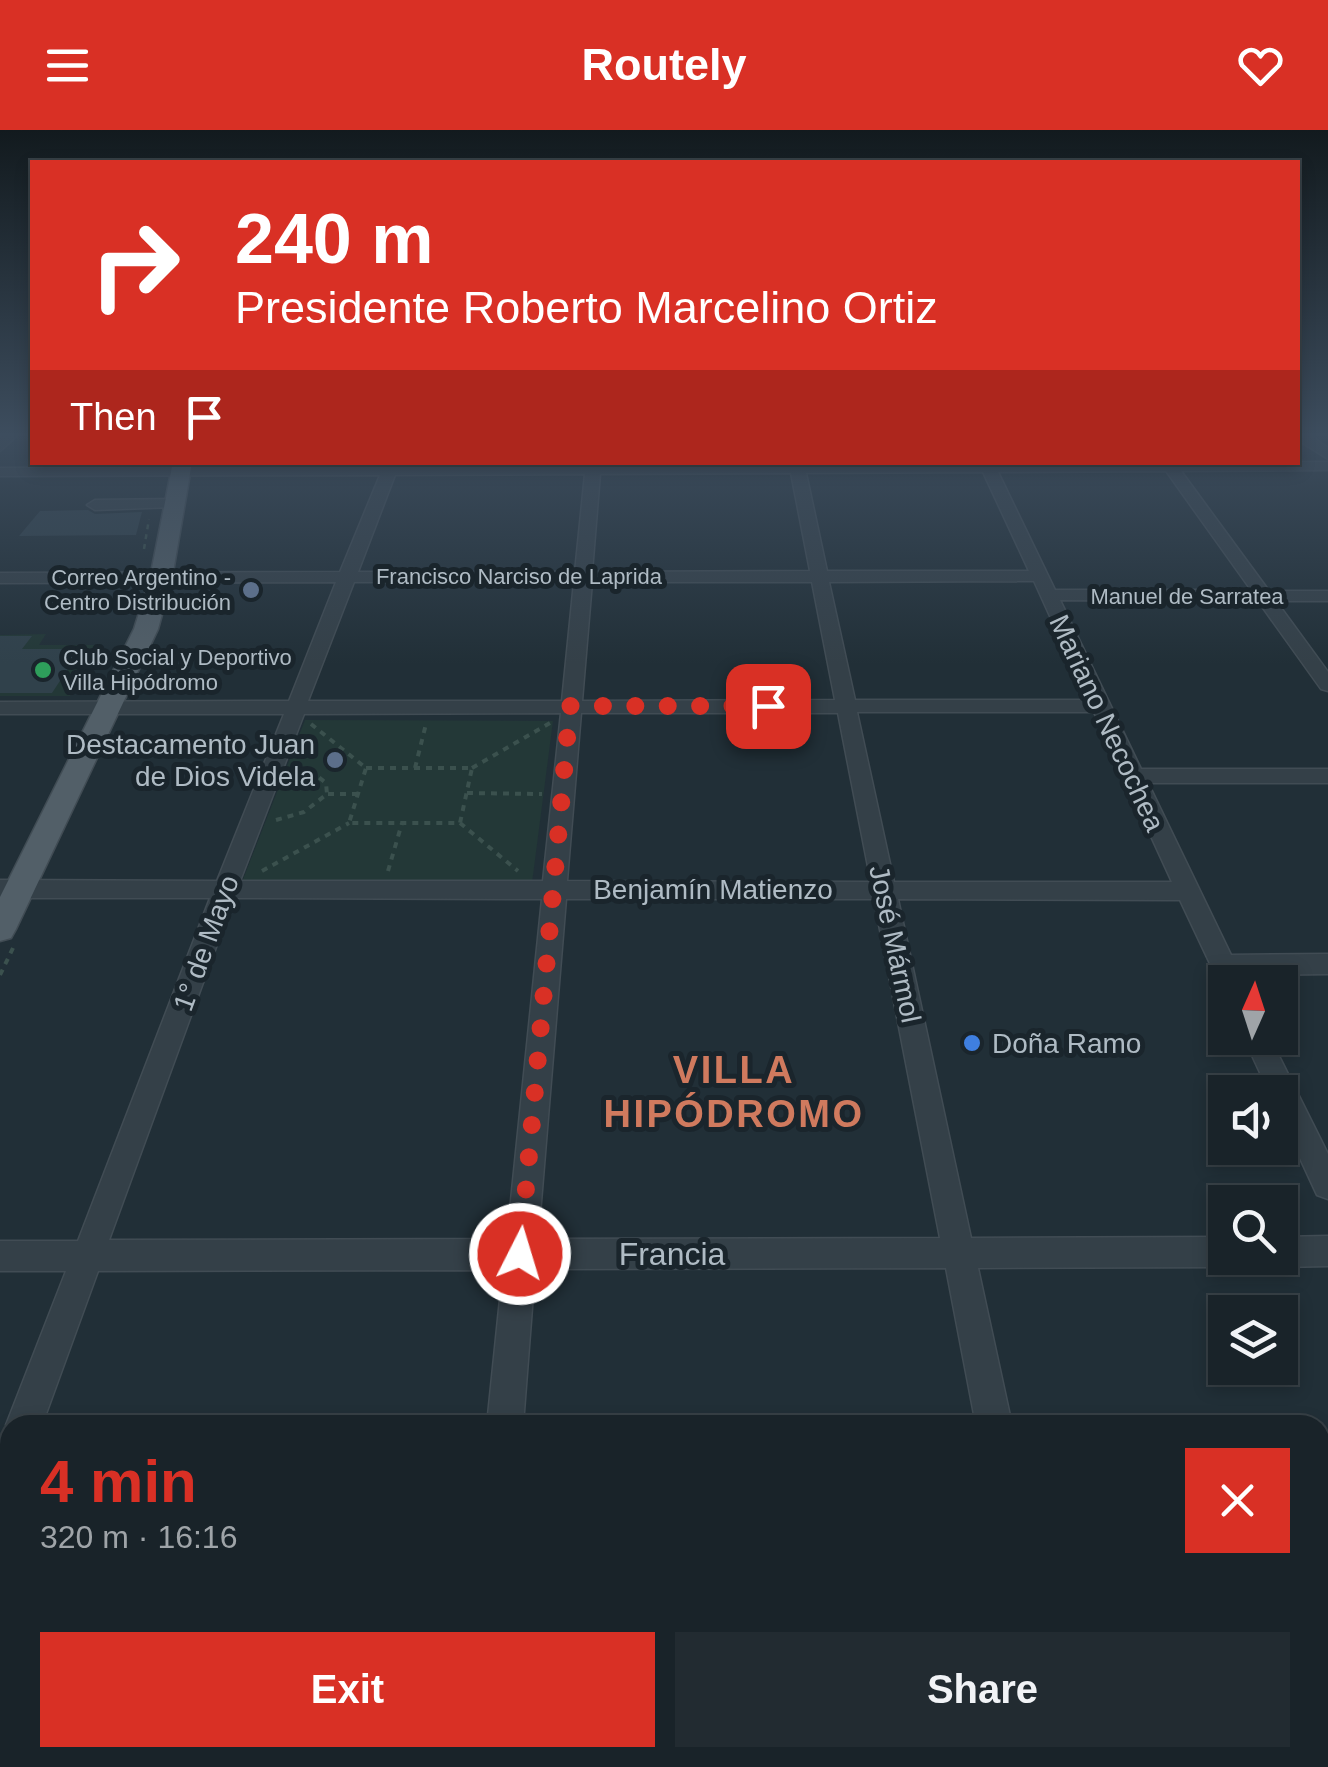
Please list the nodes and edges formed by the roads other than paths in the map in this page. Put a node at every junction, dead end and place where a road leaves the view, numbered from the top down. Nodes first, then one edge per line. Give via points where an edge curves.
1 (161, 510) edge
2 (373, 510) edge
3 (590, 510) edge
4 (806, 510) edge
5 (1008, 510) edge
6 (1203, 510) edge
7 (347, 576) junction
8 (583, 576) junction
9 (820, 576) junction
10 (0, 578) edge
11 (150, 578) junction
12 (1042, 586) junction
13 (1264, 596) junction
14 (1328, 596) edge
15 (1328, 685) edge
16 (846, 706) junction
17 (1098, 706) junction
18 (0, 708) edge
19 (110, 708) junction
20 (301, 713) junction
21 (562, 714) junction
22 (1131, 776) junction
23 (1328, 776) edge
24 (10, 889) edge
25 (554, 889) junction
26 (225, 890) junction
27 (884, 890) junction
28 (1186, 891) junction
29 (0, 929) edge
30 (1328, 964) edge
31 (1222, 965) edge
32 (1298, 967) edge
33 (1265, 1055) edge
34 (1328, 1185) edge
35 (959, 1252) junction
36 (1208, 1252) edge
37 (1298, 1252) edge
38 (1328, 1252) edge
39 (520, 1254) junction
40 (0, 1256) edge
41 (90, 1256) junction
42 (28, 1415) edge
43 (506, 1415) edge
44 (992, 1415) edge

1 - 11 main road
2 - 7 street, 1° de Mayo
3 - 8 street
4 - 9 street, José Mármol
5 - 12 street, Mariano Necochea
6 - 13 street
7 - 8 street, Francisco Narciso de Laprida
7 - 11 street, Francisco Narciso de Laprida
7 - 20 street, 1° de Mayo
8 - 9 street, Francisco Narciso de Laprida
8 - 21 street
9 - 12 street, Francisco Narciso de Laprida
9 - 16 street, José Mármol
10 - 11 street, Francisco Narciso de Laprida
11 - 19 main road via 146,629
12 - 13 street, Manuel de Sarratea
12 - 17 street, Mariano Necochea
13 - 14 street, Manuel de Sarratea
13 - 15 street
16 - 17 street
16 - 21 street
16 - 27 street, José Mármol
17 - 22 street, Mariano Necochea
18 - 19 street
19 - 20 street
19 - 24 main road
20 - 21 street via 430,706
20 - 26 street, 1° de Mayo
21 - 25 street
22 - 23 street
22 - 28 street, Mariano Necochea
24 - 26 street, Benjamín Matienzo
24 - 29 main road
25 - 26 street, Benjamín Matienzo
25 - 27 street, Benjamín Matienzo
25 - 39 street
26 - 41 street, 1° de Mayo
27 - 28 street, Benjamín Matienzo
27 - 35 street, José Mármol
28 - 31 street, Mariano Necochea
30 - 32 street
33 - 34 street
35 - 36 street, Francia
35 - 39 street, Francia
35 - 44 street, José Mármol
37 - 38 street
39 - 41 street, Francia
39 - 43 street
40 - 41 street, Francia
41 - 42 street, 1° de Mayo

